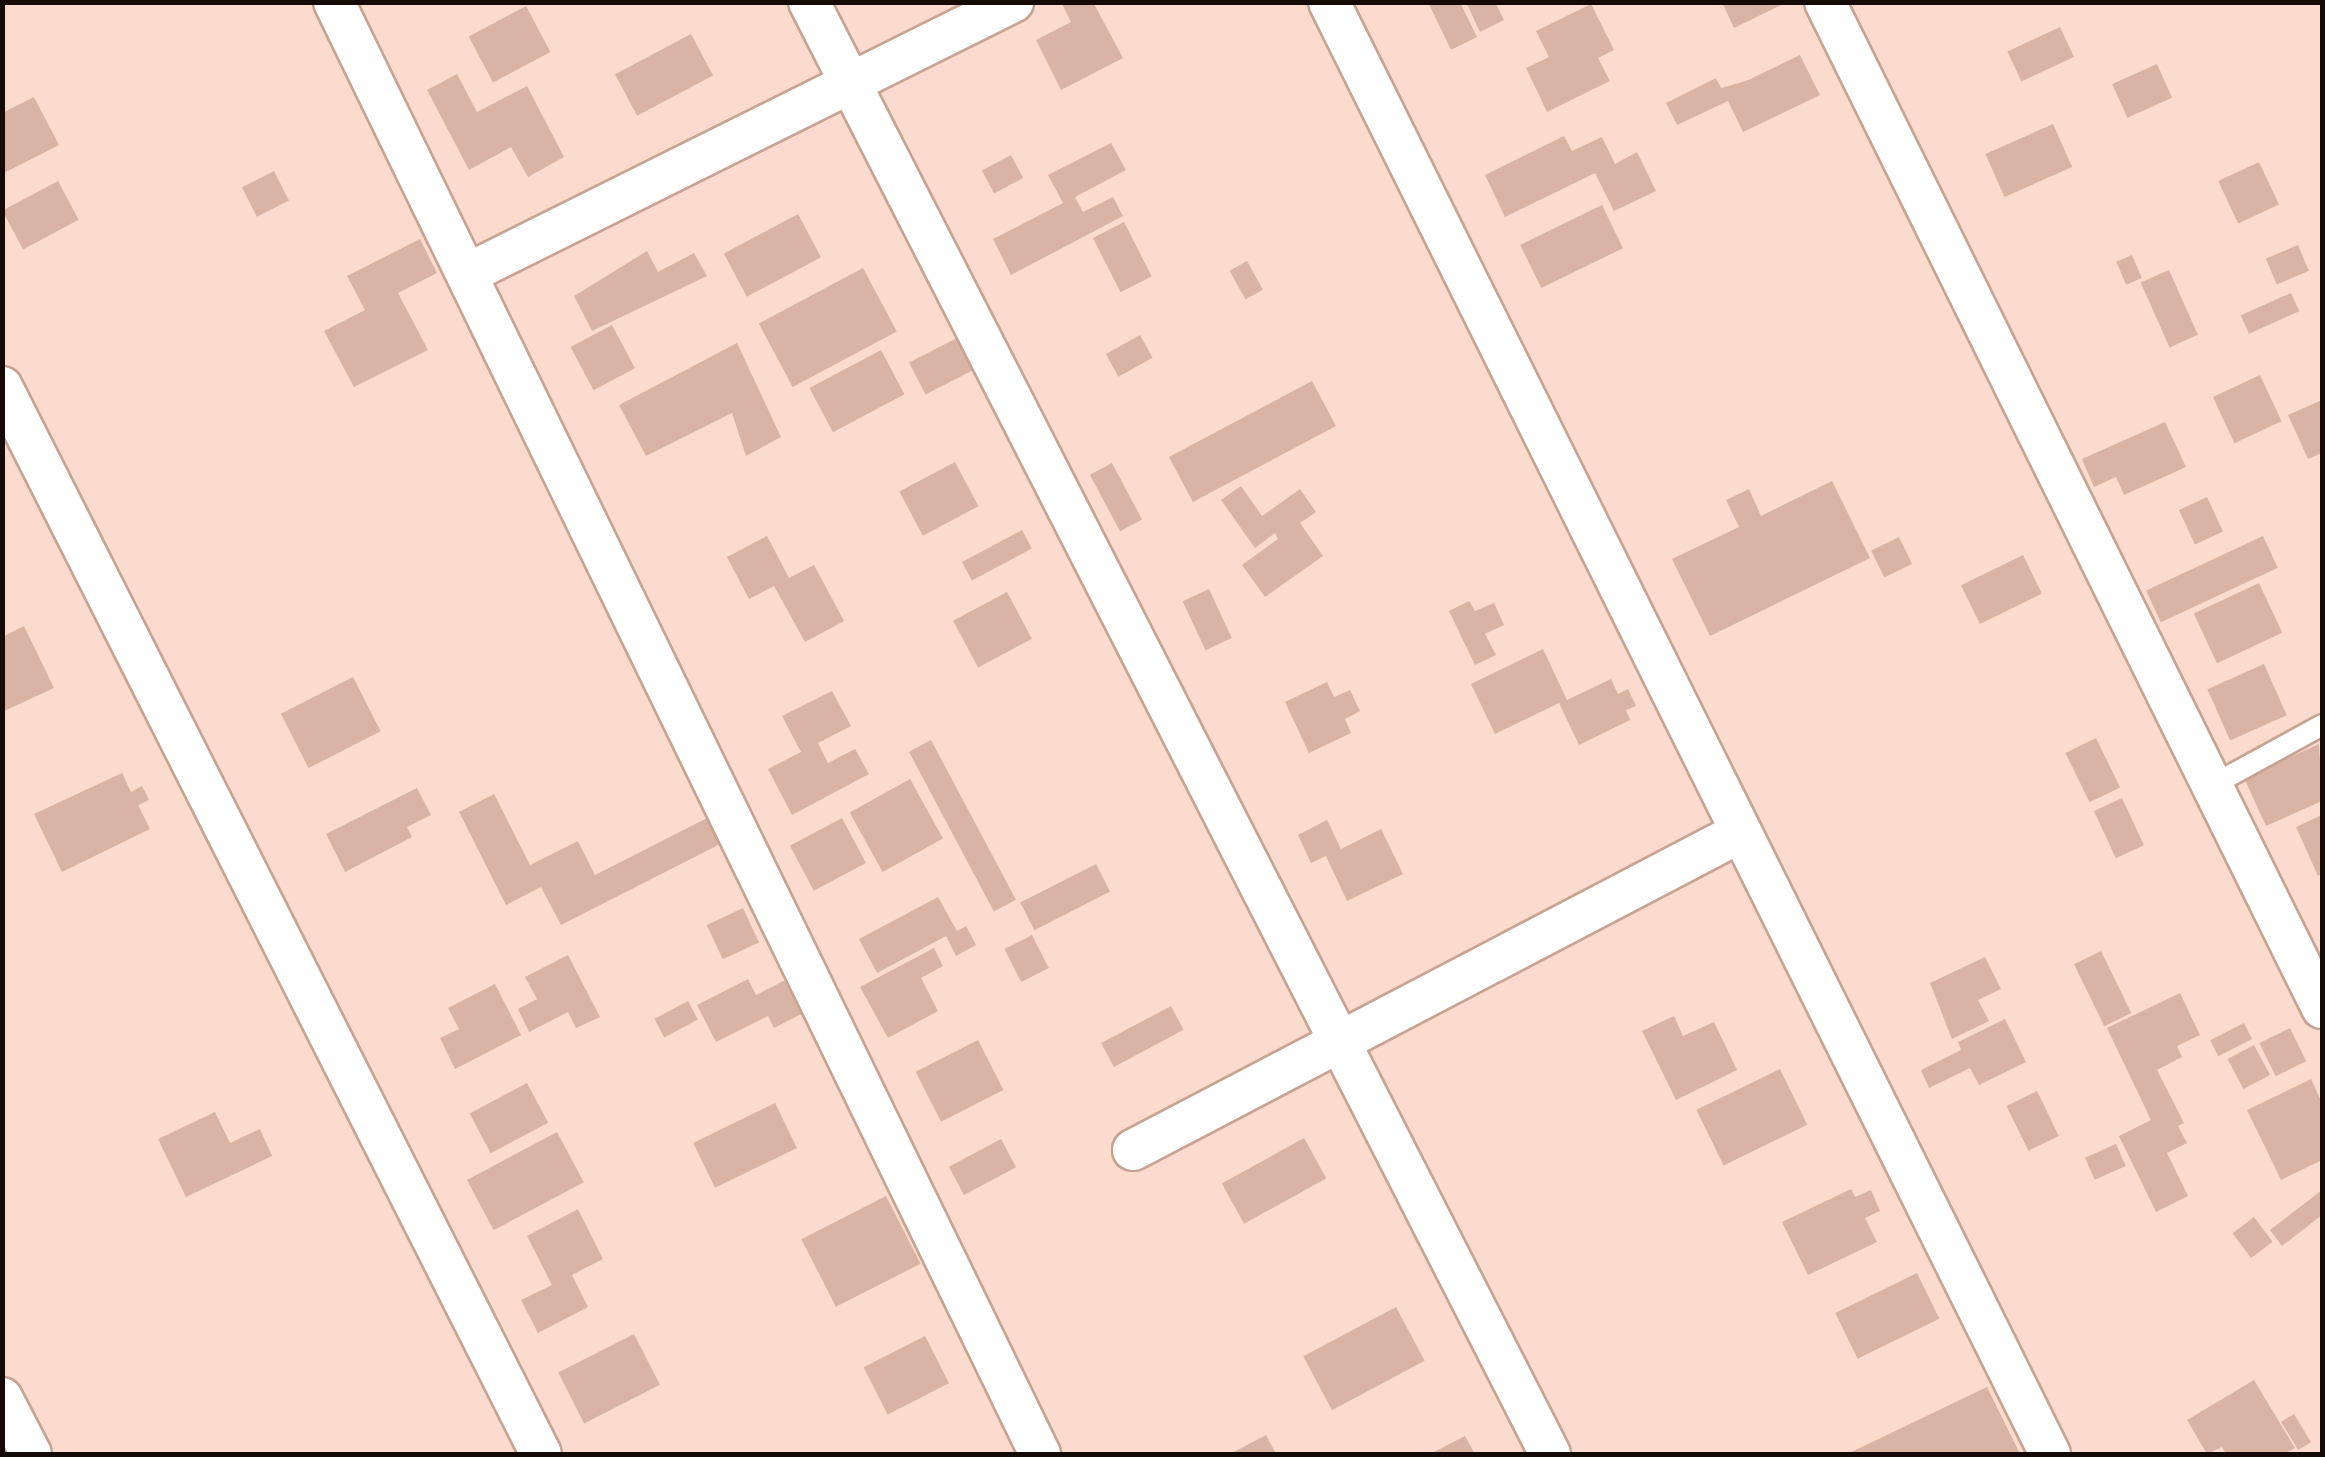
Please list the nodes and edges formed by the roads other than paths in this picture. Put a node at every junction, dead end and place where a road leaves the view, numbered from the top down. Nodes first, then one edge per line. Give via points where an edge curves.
1 (334, 2) edge
2 (809, 2) edge
3 (1013, 2) edge
4 (1330, 2) edge
5 (1825, 2) edge
6 (850, 82) junction
7 (469, 273) junction
8 (2, 386) edge
9 (2322, 725) edge
10 (2212, 786) junction
11 (1741, 832) junction
12 (2322, 1008) edge
13 (1340, 1042) junction
14 (1132, 1150) dead end
15 (2, 1398) edge
16 (31, 1454) edge
17 (541, 1454) edge
18 (1040, 1454) edge
19 (1550, 1454) edge
20 (2050, 1454) edge

1 - 7 street
2 - 6 street
3 - 6 street
4 - 11 street
5 - 10 street
6 - 7 street
6 - 13 street
7 - 18 street
8 - 17 street
9 - 10 lane
10 - 12 street
11 - 13 street
11 - 20 street
13 - 14 street
13 - 19 street
15 - 16 street

